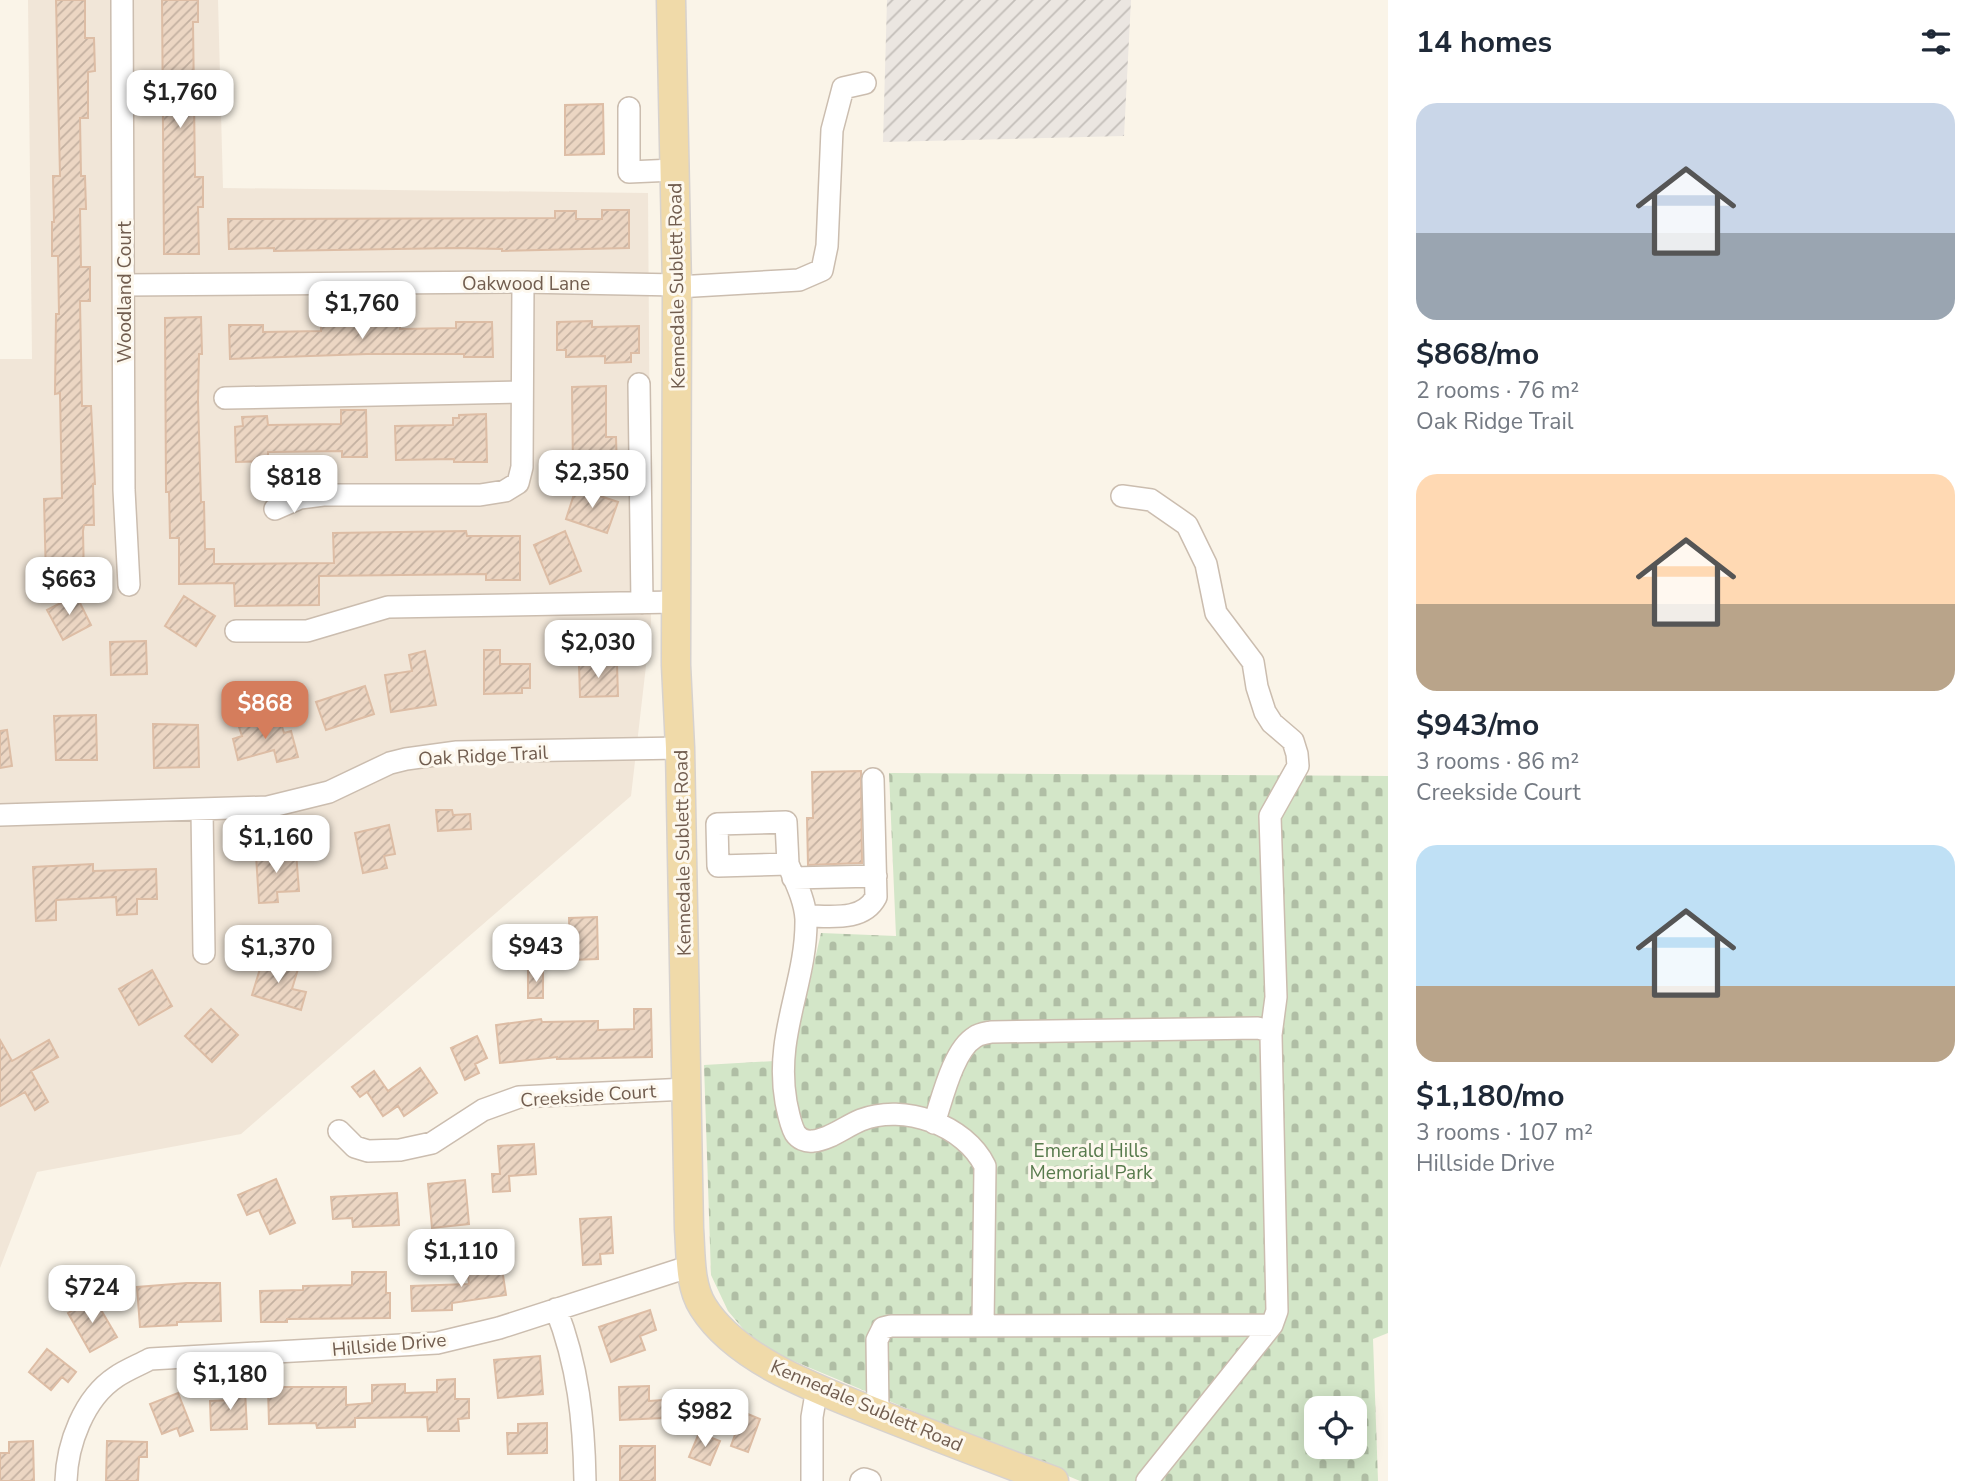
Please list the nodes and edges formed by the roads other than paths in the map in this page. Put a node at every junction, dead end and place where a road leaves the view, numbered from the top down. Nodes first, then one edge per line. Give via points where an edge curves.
1 (122, 0) edge
2 (671, 0) edge
3 (865, 83) dead end
4 (629, 108) dead end
5 (674, 170) junction
6 (523, 282) junction
7 (124, 285) junction
8 (677, 286) junction
9 (639, 384) dead end
10 (522, 392) junction
11 (225, 398) dead end
12 (1122, 496) dead end
13 (275, 509) dead end
14 (129, 585) dead end
15 (677, 602) junction
16 (642, 603) junction
17 (236, 631) dead end
18 (680, 748) junction
19 (873, 779) dead end
20 (202, 810) junction
21 (0, 815) edge
22 (717, 855) junction
23 (683, 856) junction
24 (790, 871) junction
25 (876, 876) junction
26 (806, 916) junction
27 (204, 953) dead end
28 (1270, 1035) junction
29 (687, 1089) junction
30 (934, 1123) junction
31 (340, 1131) dead end
32 (691, 1266) junction
33 (556, 1309) junction
34 (1272, 1325) junction
35 (984, 1326) junction
36 (817, 1388) junction
37 (878, 1413) junction
38 (66, 1481) edge
39 (584, 1481) edge
40 (812, 1481) edge
41 (861, 1481) edge
42 (870, 1481) edge
43 (1054, 1481) edge
44 (1147, 1481) edge

1 - 7 street, Woodland Court
2 - 5 main road, Kennedale Sublett Road
3 - 8 street, Oakwood Lane via 843,88 832,130 822,270 799,280
4 - 5 street via 629,172
5 - 8 main road, Kennedale Sublett Road
6 - 7 street, Oakwood Lane
6 - 8 street, Oakwood Lane
6 - 10 street
7 - 14 street, Woodland Court
8 - 15 main road, Kennedale Sublett Road
9 - 16 street
10 - 11 street
10 - 13 street via 522,467 519,483 505,491 323,495 300,498
12 - 28 street via 1151,500 1187,525 1206,564 1216,613 1253,662 1265,712 1293,741 1297,754 1298,766 1270,816 1276,997
15 - 16 street
15 - 18 main road, Kennedale Sublett Road
16 - 17 street via 388,607 307,631
18 - 20 street, Oak Ridge Trail via 457,752 390,763 329,792 268,807
18 - 23 main road, Kennedale Sublett Road
19 - 25 street
20 - 21 street, Oak Ridge Trail
20 - 27 street
22 - 23 street
22 - 24 street via 718,866
22 - 24 street via 717,824 786,822
23 - 29 main road, Kennedale Sublett Road
24 - 25 street
24 - 26 street
25 - 26 street via 876,897 862,912
26 - 30 street via 783,1046 782,1083 794,1132 802,1140 813,1141 873,1116
28 - 30 street via 1258,1028 991,1032 965,1045
28 - 34 street via 1277,1311
29 - 31 street, Creekside Court via 519,1097 483,1110 432,1143 400,1150 355,1147
29 - 32 main road, Kennedale Sublett Road
30 - 35 street via 964,1138 985,1166
32 - 33 street, Hillside Drive
32 - 36 main road, Kennedale Sublett Road via 703,1307 724,1332 749,1352
33 - 38 street, Hillside Drive via 437,1343 150,1359 114,1378 83,1415 68,1455
33 - 39 street via 576,1369 584,1430
34 - 35 street
34 - 44 street
35 - 37 street via 883,1328 877,1340
36 - 37 main road, Kennedale Sublett Road
36 - 40 street
37 - 43 main road, Kennedale Sublett Road
41 - 42 street

